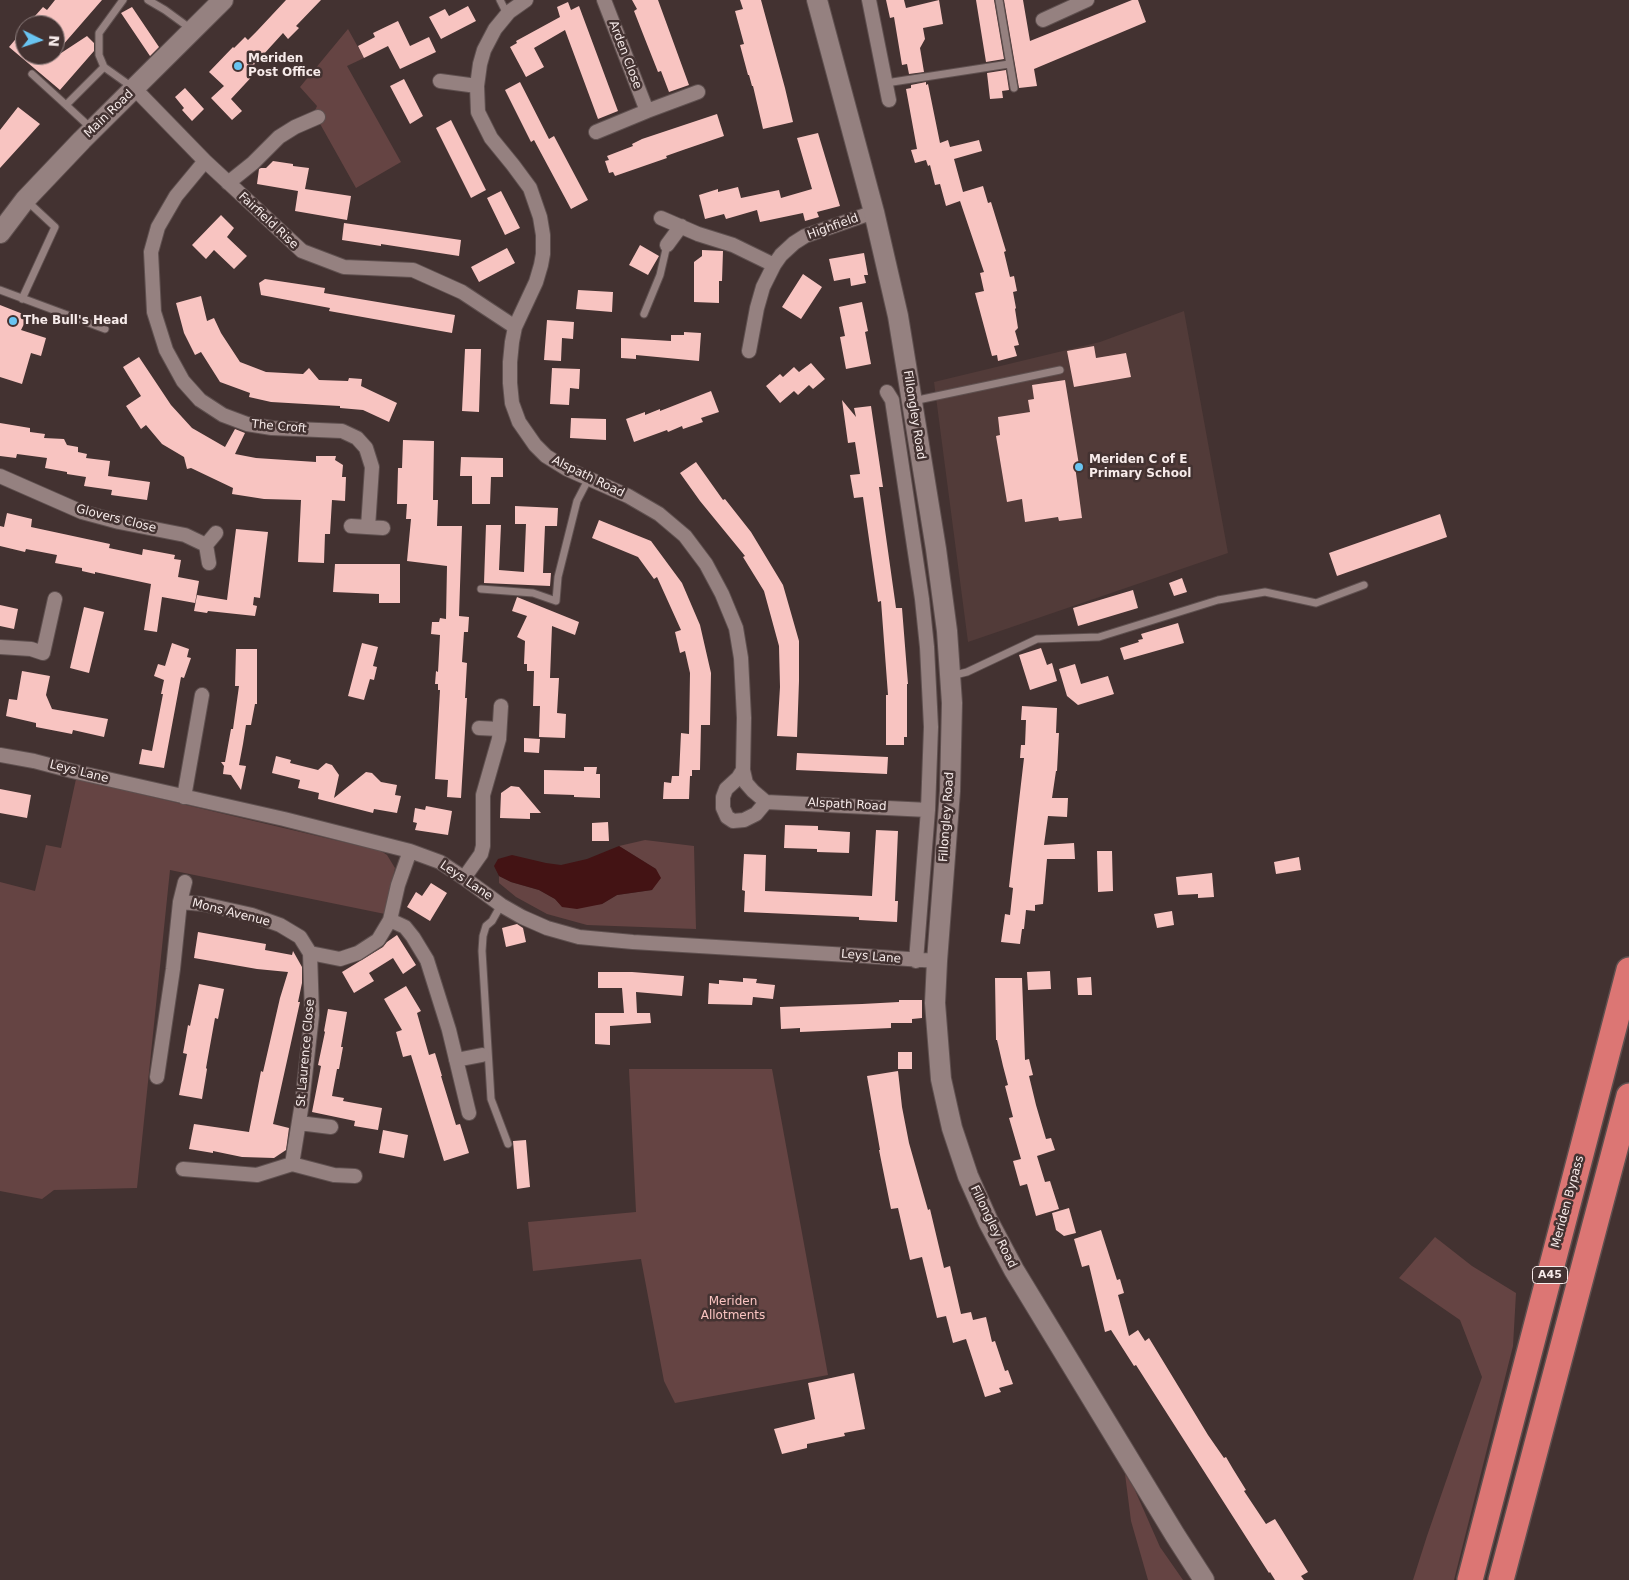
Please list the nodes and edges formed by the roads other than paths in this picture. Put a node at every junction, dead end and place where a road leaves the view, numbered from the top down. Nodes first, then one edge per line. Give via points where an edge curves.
1 (123, 0) edge
2 (148, 0) edge
3 (223, 0) edge
4 (500, 0) edge
5 (526, 0) edge
6 (604, 0) edge
7 (816, 0) edge
8 (868, 0) edge
9 (999, 0) edge
10 (1087, 0) edge
11 (507, 14) junction
12 (1043, 20) dead end
13 (193, 31) junction
14 (1009, 64) junction
15 (104, 67) junction
16 (32, 74) dead end
17 (440, 81) dead end
18 (886, 83) junction
19 (477, 86) junction
20 (1014, 88) dead end
21 (135, 89) junction
22 (698, 92) dead end
23 (889, 100) dead end
24 (66, 105) junction
25 (647, 111) junction
26 (318, 117) dead end
27 (93, 130) junction
28 (596, 132) dead end
29 (205, 162) junction
30 (228, 183) junction
31 (25, 200) junction
32 (874, 212) junction
33 (661, 218) dead end
34 (681, 226) junction
35 (0, 233) edge
36 (667, 245) joint
37 (774, 265) junction
38 (0, 290) edge
39 (22, 299) junction
40 (644, 314) dead end
41 (515, 327) junction
42 (105, 329) dead end
43 (750, 351) dead end
44 (1060, 370) dead end
45 (887, 392) dead end
46 (912, 401) junction
47 (0, 476) edge
48 (589, 478) junction
49 (351, 526) dead end
50 (368, 527) junction
51 (383, 528) dead end
52 (216, 533) dead end
53 (206, 545) junction
54 (209, 563) dead end
55 (1364, 585) dead end
56 (481, 589) dead end
57 (55, 599) dead end
58 (0, 647) edge
59 (951, 676) junction
60 (202, 694) dead end
61 (501, 706) dead end
62 (478, 728) dead end
63 (499, 729) junction
64 (0, 755) edge
65 (743, 770) junction
66 (184, 797) junction
67 (766, 802) junction
68 (928, 810) junction
69 (410, 851) junction
70 (464, 878) junction
71 (185, 882) dead end
72 (180, 902) junction
73 (501, 906) junction
74 (390, 920) junction
75 (310, 954) junction
76 (916, 961) junction
77 (937, 962) junction
78 (1629, 970) edge
79 (482, 1055) dead end
80 (456, 1060) junction
81 (157, 1077) dead end
82 (1629, 1096) edge
83 (469, 1113) dead end
84 (299, 1123) junction
85 (331, 1127) dead end
86 (508, 1144) dead end
87 (292, 1164) junction
88 (183, 1169) dead end
89 (355, 1176) dead end
90 (1204, 1580) edge
91 (1470, 1580) edge
92 (1501, 1580) edge

1 - 15 lane via 99,33 98,54
2 - 13 lane
3 - 13 main road, Main Road
4 - 11 lane
5 - 11 street, Alspath Road
6 - 25 street, Arden Close
7 - 32 main road, Fillongley Road
8 - 18 street
9 - 14 lane
10 - 12 street
11 - 19 street, Alspath Road via 484,50
13 - 21 main road, Main Road
14 - 18 lane
14 - 20 lane
15 - 21 lane
15 - 24 lane
16 - 24 lane
17 - 19 street
18 - 23 street
19 - 41 street, Alspath Road via 478,112 491,138 530,188 540,217 541,266
21 - 27 main road, Main Road
21 - 29 street, Fairfield Rise
22 - 25 street
24 - 27 lane
25 - 28 street
26 - 30 street via 279,137
27 - 31 main road, Main Road
29 - 30 street, Fairfield Rise
29 - 50 street, The Croft via 176,196 158,227 151,252 154,312 166,350 183,381 200,400 222,415 247,424 342,431 357,438 366,448 372,467
30 - 41 street, Fairfield Rise via 302,252 344,267 413,270 462,292
31 - 35 main road, Main Road
31 - 39 lane via 55,227
32 - 37 street, Highfield via 805,236 780,255
32 - 46 main road, Fillongley Road via 898,316
33 - 34 street
34 - 36 street
34 - 37 street via 733,245
36 - 40 lane via 660,275
37 - 43 street, Highfield via 757,308
38 - 39 lane
39 - 42 lane
41 - 48 street, Alspath Road via 510,382 512,403 519,422 546,456
44 - 46 lane
45 - 68 street, Fillongley Road via 892,400 927,647 931,727
46 - 59 main road, Fillongley Road via 936,549
47 - 53 street, Glovers Close via 82,512 185,535
48 - 56 lane via 577,502 558,577 556,601 533,593
48 - 65 street, Alspath Road via 659,514 685,536 706,564 722,594 736,628 741,658
49 - 50 street
50 - 51 street
52 - 53 street
53 - 54 street
55 - 59 lane via 1316,603 1265,592 1218,600 1099,637 1037,639 967,672
57 - 58 street via 43,652
59 - 77 main road, Fillongley Road via 950,791
60 - 66 street
61 - 63 street
62 - 63 street
63 - 70 street via 483,795 484,846 482,854
64 - 66 street, Leys Lane
65 - 67 street, Alspath Road via 746,783
65 - 67 street via 723,797 727,817 733,821 744,820 756,814
66 - 69 street, Leys Lane
67 - 68 street, Alspath Road
68 - 76 street, Fillongley Road
69 - 70 street, Leys Lane via 440,862
69 - 74 street
70 - 73 street, Leys Lane
71 - 72 street, Mons Avenue
72 - 75 street, Mons Avenue via 202,904 280,925 300,937
72 - 81 street, Mons Avenue
73 - 76 street, Leys Lane via 546,928 579,937
73 - 86 lane via 486,926 482,951 491,1099
74 - 75 street via 378,940 358,953 340,959
74 - 80 street via 405,927 426,960
75 - 84 street, St Laurence Close via 312,1015
76 - 77 street, Leys Lane
77 - 90 main road, Fillongley Road via 935,1003 941,1079 952,1128 968,1176 1014,1270
78 - 91 highway, Meriden Bypass / A45
79 - 80 street
80 - 83 street
82 - 92 highway, A45
84 - 85 street, St Laurence Close
84 - 87 street, St Laurence Close
87 - 88 street via 257,1175
87 - 89 street via 334,1175

